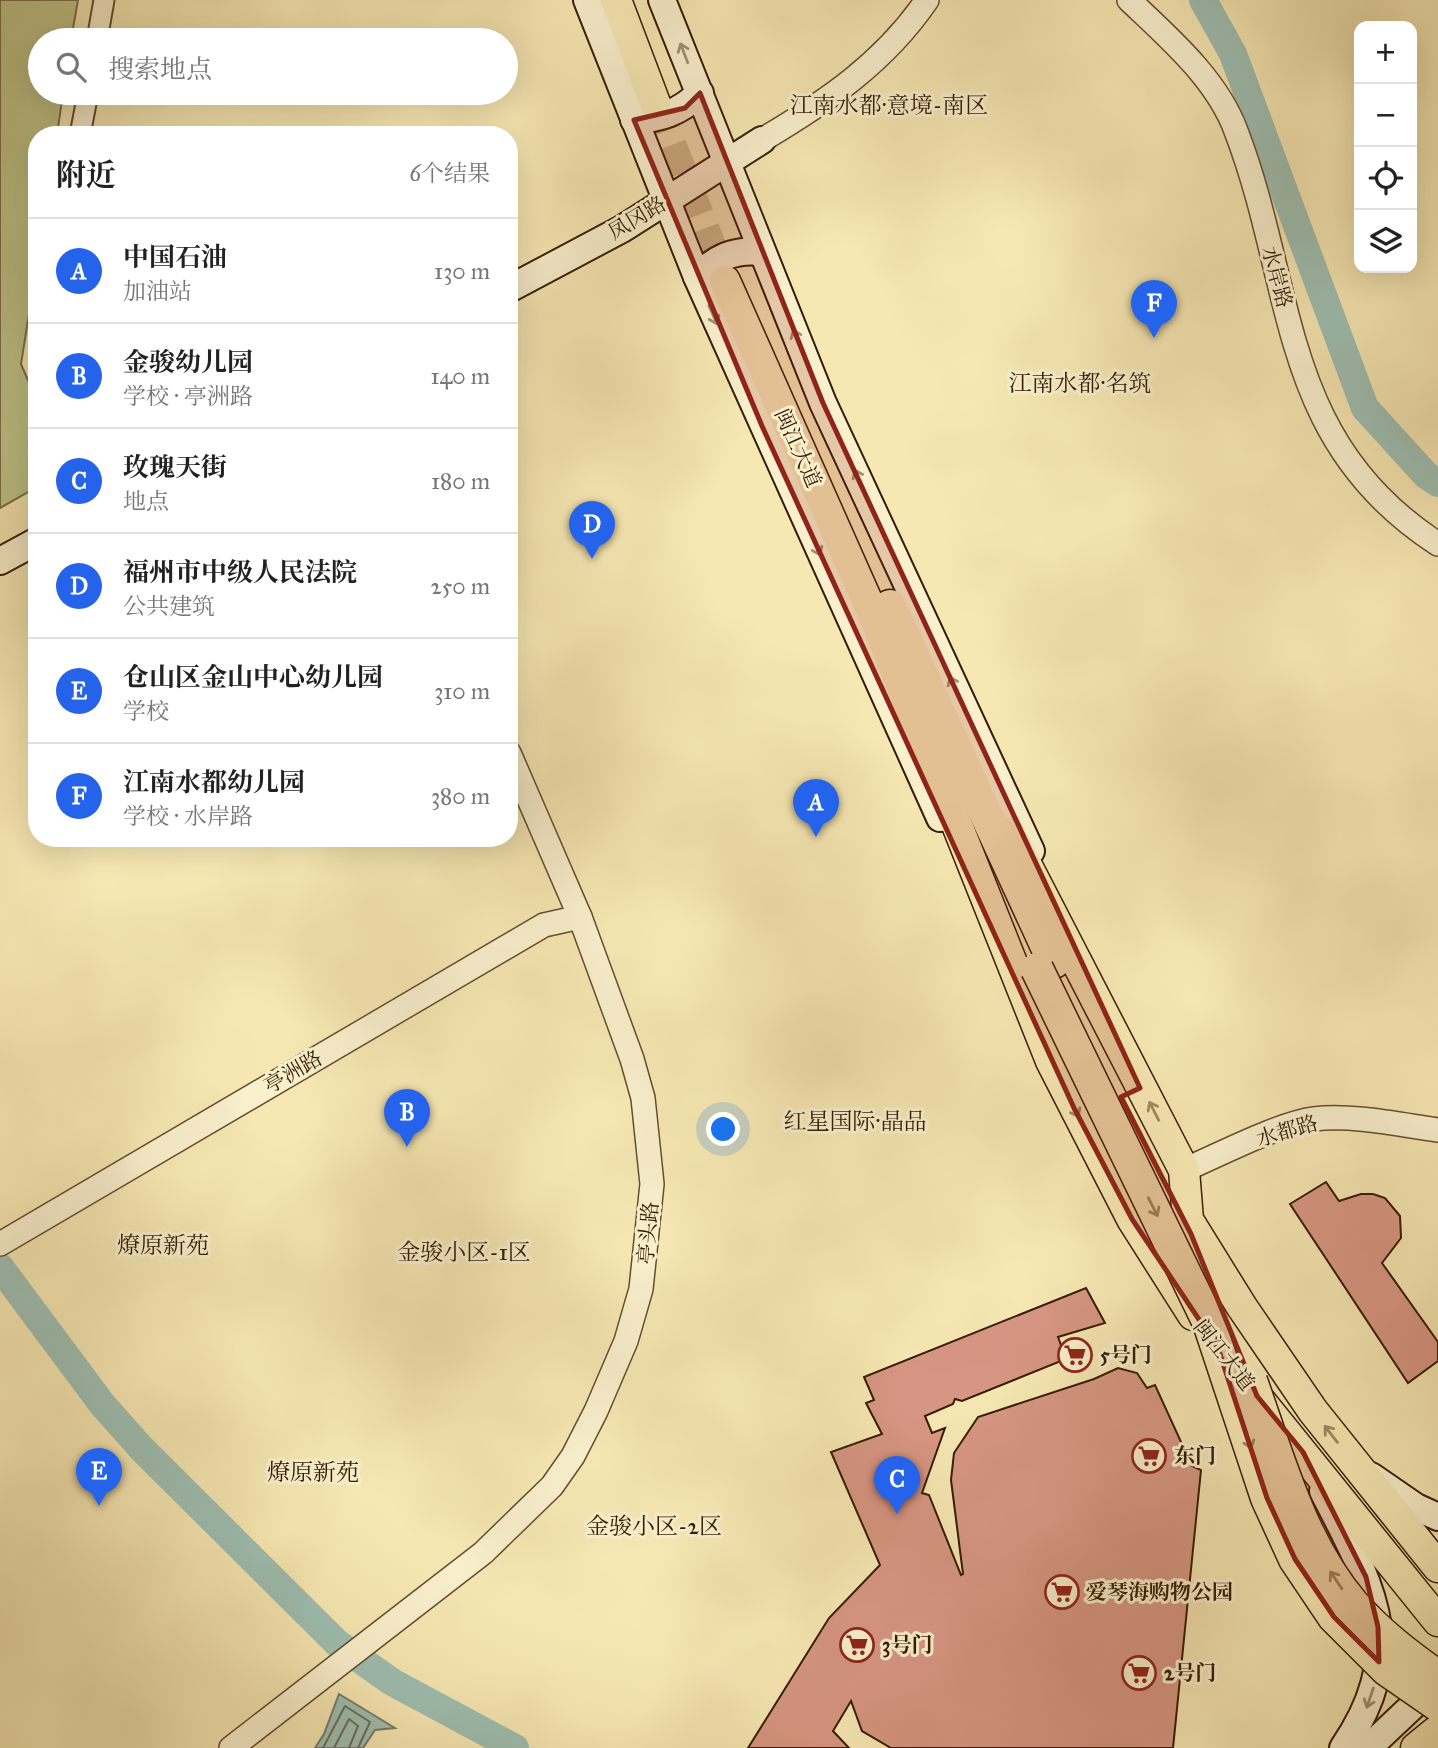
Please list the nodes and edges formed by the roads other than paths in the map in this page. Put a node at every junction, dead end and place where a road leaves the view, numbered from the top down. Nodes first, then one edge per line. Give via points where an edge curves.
1 (104, 0) edge
2 (587, 0) edge
3 (616, 0) edge
4 (637, 0) edge
5 (662, 0) edge
6 (927, 0) edge
7 (1129, 0) edge
8 (99, 28) edge
9 (666, 103) junction
10 (86, 105) edge
11 (82, 126) edge
12 (762, 140) joint
13 (726, 163) junction
14 (666, 201) junction
15 (732, 271) junction
16 (518, 284) edge
17 (1438, 544) edge
18 (28, 546) edge
19 (0, 561) edge
20 (882, 610) junction
21 (518, 774) edge
22 (580, 917) junction
23 (1045, 966) junction
24 (1117, 1037) junction
25 (1051, 1061) junction
26 (1438, 1130) edge
27 (1184, 1170) junction
28 (5, 1241) edge
29 (1303, 1452) junction
30 (1354, 1464) junction
31 (1438, 1517) edge
32 (1438, 1567) edge
33 (1438, 1621) edge
34 (1438, 1679) edge
35 (1438, 1704) edge
36 (1438, 1730) edge
37 (231, 1748) edge
38 (1343, 1748) edge
39 (1368, 1748) edge
40 (1416, 1748) edge

1 - 8 street
2 - 9 main road
3 - 9 main road
4 - 9 main road
9 -> 5 main road
6 - 12 street via 895,42 858,76
7 - 17 street, 水岸路 via 1175,43 1236,129 1305,380 1325,424 1371,486
9 - 13 main road
9 - 14 main road
10 - 11 street
12 - 13 main road, 凤冈路
13 - 14 main road, 凤冈路
13 - 15 main road
14 - 15 main road
14 - 16 main road, 凤冈路
15 - 20 main road, 闽江大道
24 -> 15 main road via 823,402
15 -> 25 main road
18 - 19 main road
20 - 23 highway
20 - 24 main road, 闽江大道
20 - 25 main road, 闽江大道
21 - 22 street, 亭头路
22 - 28 street, 亭洲路 via 544,925
22 - 37 street, 亭头路 via 632,1059 647,1123 652,1184 641,1289 610,1380 561,1475 502,1536
34 -> 23 highway, bridge via 1396,1648 1352,1603 1317,1550 1290,1490 1228,1317 1191,1234
23 -> 35 highway, bridge via 1209,1323 1268,1498 1295,1559 1334,1616 1386,1669
27 -> 24 main road, 闽江大道
25 -> 29 main road, 闽江大道 via 1132,1219 1165,1272 1204,1331
26 - 27 street, 水都路 via 1314,1119
30 -> 27 main road, 闽江大道 via 1276,1358 1188,1220
29 - 33 main road, 闽江大道
29 -> 38 main road via 1366,1577 1378,1627 1376,1683
30 - 31 main road
30 - 32 main road, 闽江大道
34 - 39 main road
36 - 40 main road

